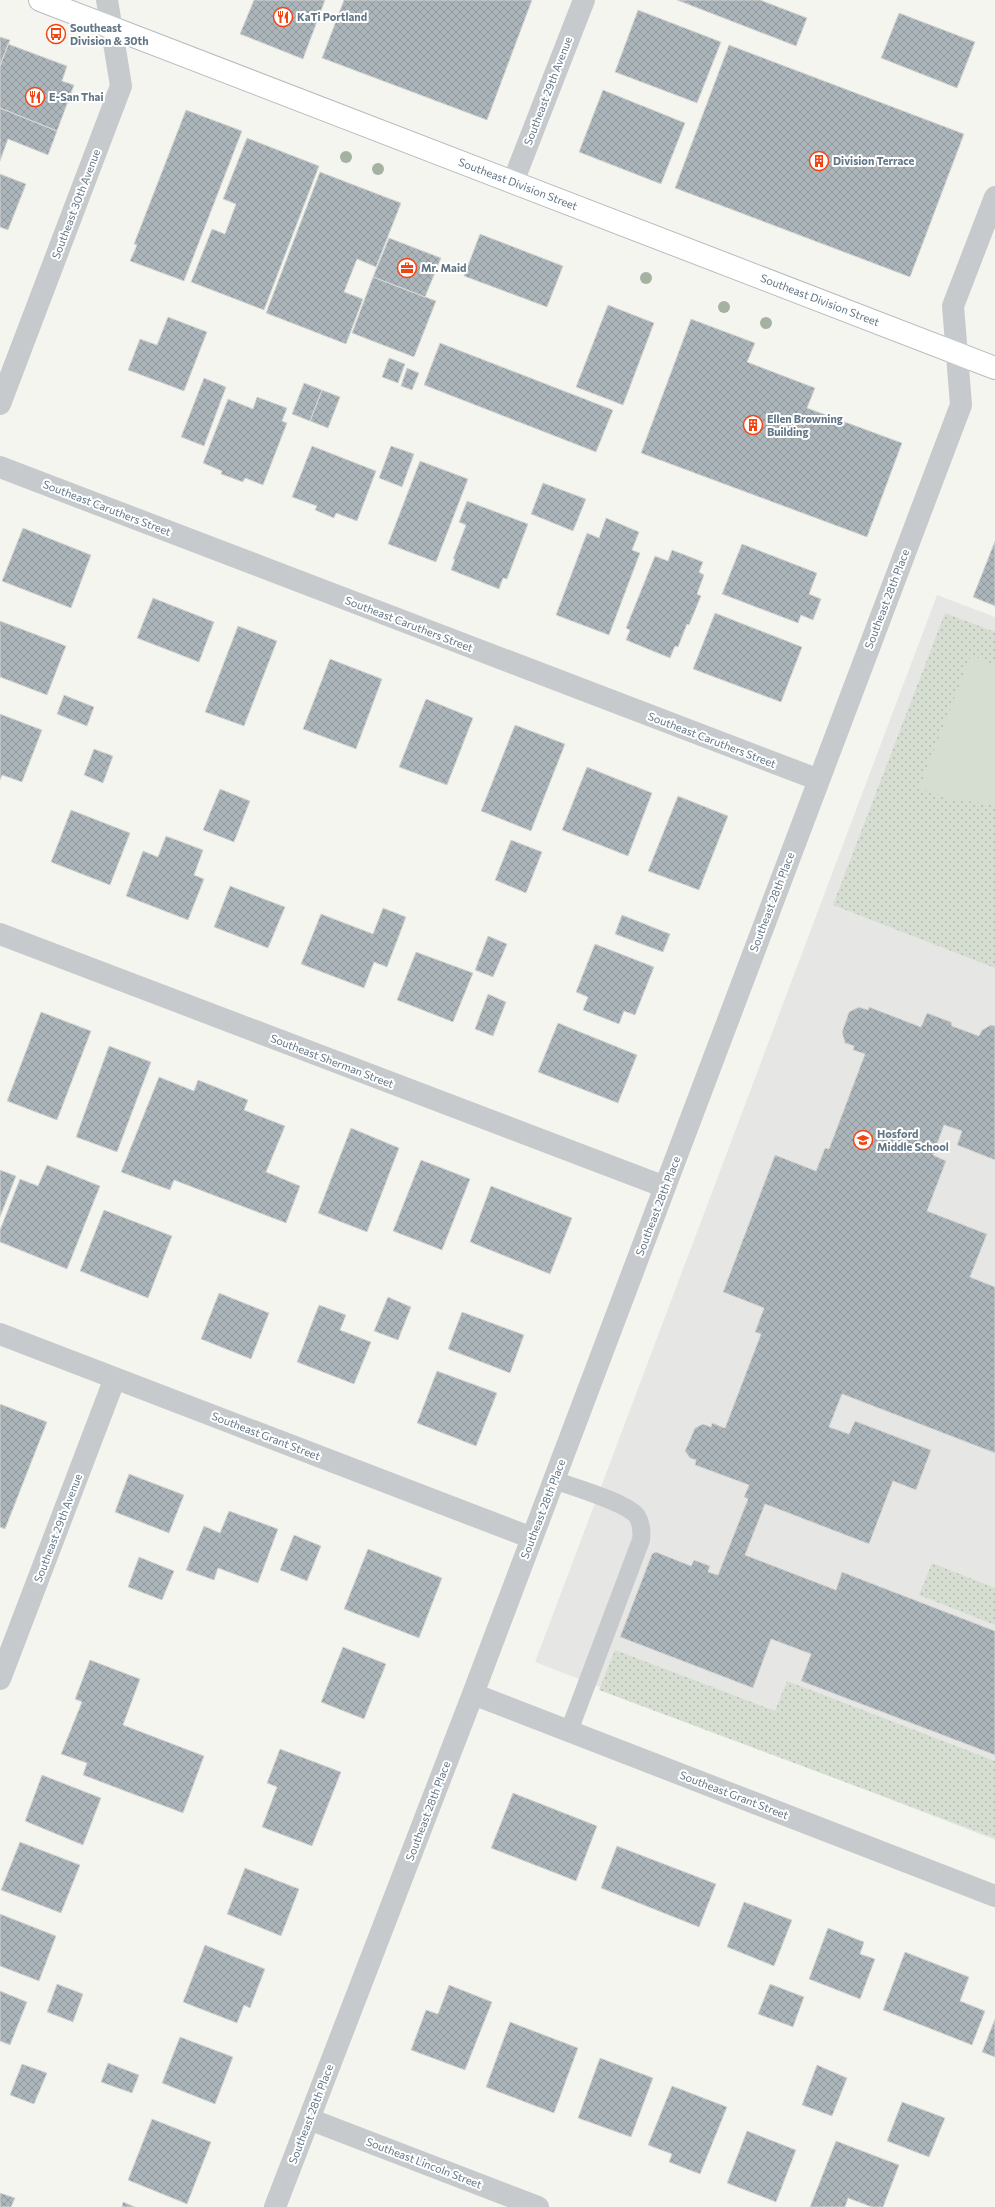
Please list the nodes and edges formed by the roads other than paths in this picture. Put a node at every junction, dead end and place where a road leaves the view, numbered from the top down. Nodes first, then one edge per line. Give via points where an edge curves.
1 (40, 0) edge
2 (107, 0) edge
3 (584, 0) edge
4 (112, 28) junction
5 (513, 182) junction
6 (995, 197) edge
7 (956, 353) junction
8 (995, 368) edge
9 (0, 404) edge
10 (0, 467) edge
11 (818, 780) junction
12 (0, 934) edge
13 (665, 1187) junction
14 (0, 1334) edge
15 (115, 1378) junction
16 (554, 1480) junction
17 (532, 1538) junction
18 (0, 1679) edge
19 (473, 1694) junction
20 (569, 1731) junction
21 (995, 1896) edge
22 (309, 2119) junction
23 (275, 2207) edge
24 (538, 2207) edge

1 - 4 main road, Southeast Division Street
2 - 4 street, Southeast 30th Avenue
3 - 5 street, Southeast 29th Avenue
4 - 5 main road, Southeast Division Street
4 - 9 street, Southeast 30th Avenue via 121,86
5 - 7 main road, Southeast Division Street
6 - 7 street, Southeast 28th Place via 953,306
7 - 8 main road, Southeast Division Street
7 - 11 street, Southeast 28th Place via 961,405
10 - 11 street, Southeast Caruthers Street
11 - 13 street, Southeast 28th Place
12 - 13 street, Southeast Sherman Street
13 - 16 street, Southeast 28th Place
14 - 15 street, Southeast Grant Street
15 - 17 street, Southeast Grant Street
15 - 18 street, Southeast 29th Avenue
16 - 17 street, Southeast 28th Place
16 - 20 lane via 624,1506 637,1516 642,1527 641,1540
17 - 19 street, Southeast 28th Place
19 - 20 street, Southeast Grant Street
19 - 22 street, Southeast 28th Place
20 - 21 street, Southeast Grant Street
22 - 23 street, Southeast 28th Place
22 - 24 street, Southeast Lincoln Street

